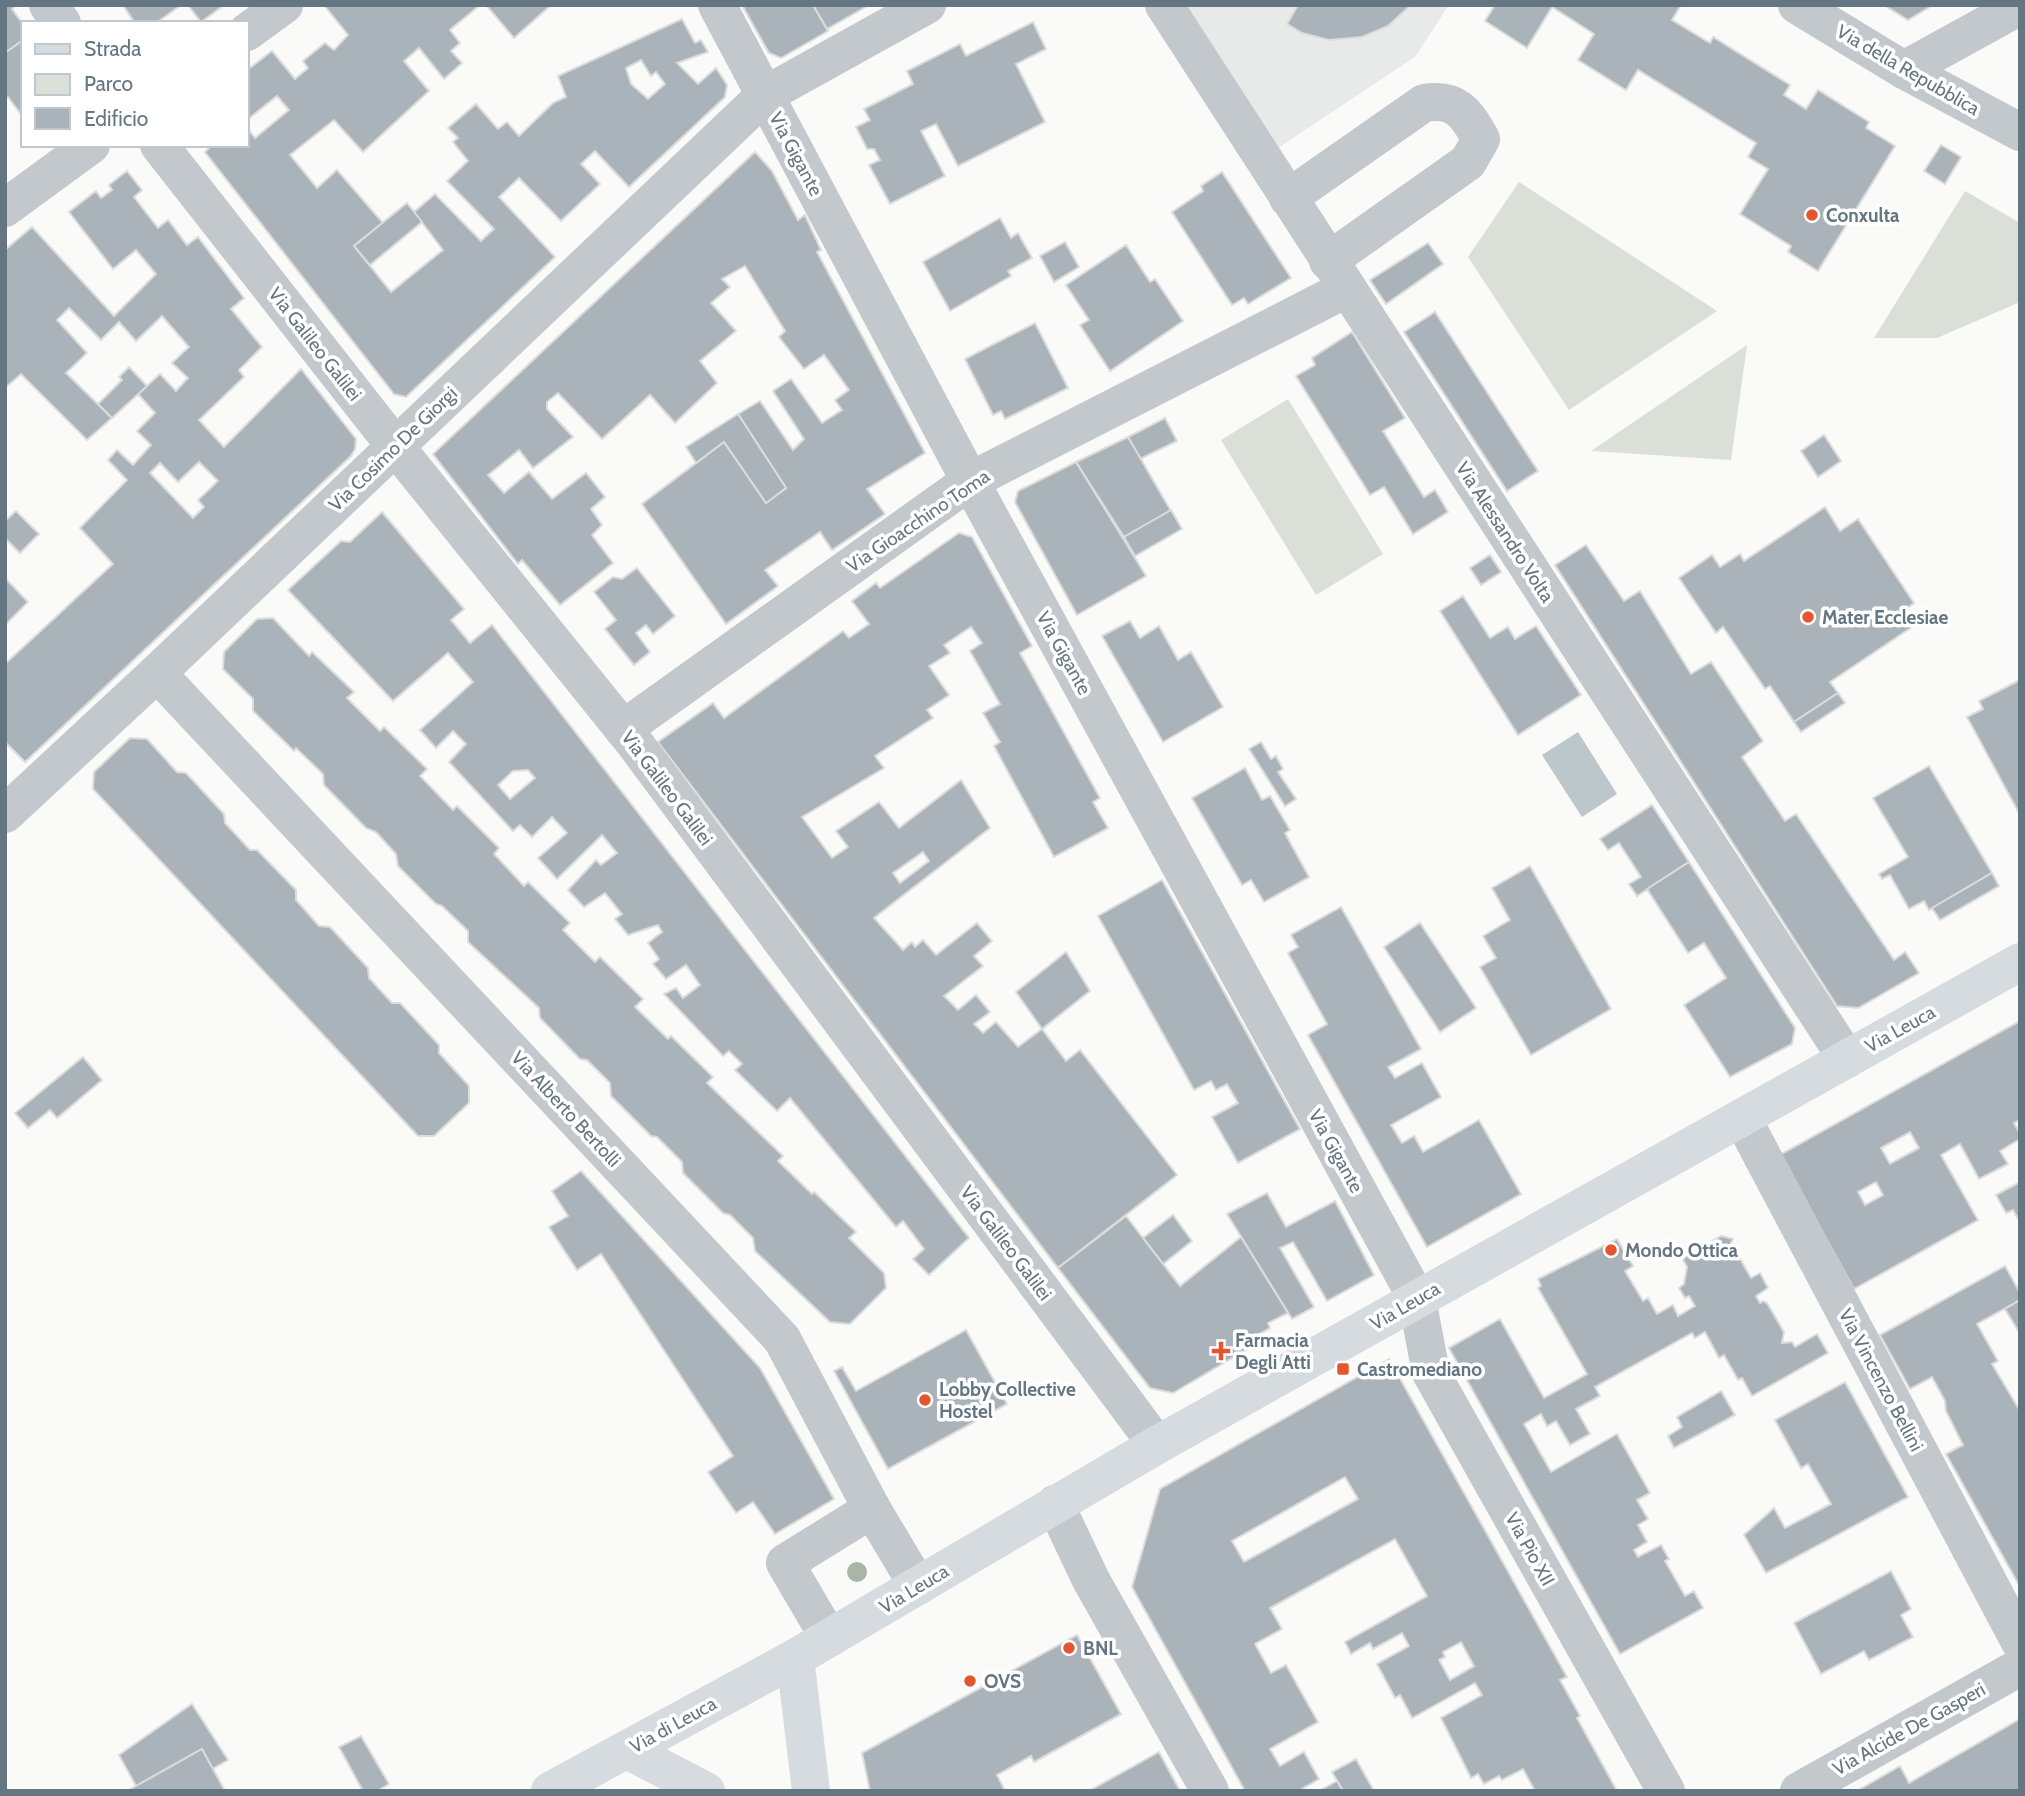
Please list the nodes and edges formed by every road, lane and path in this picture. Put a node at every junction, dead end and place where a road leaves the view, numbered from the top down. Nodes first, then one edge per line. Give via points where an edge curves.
1 (48, 5) edge
2 (284, 5) edge
3 (717, 5) edge
4 (927, 5) edge
5 (1164, 5) edge
6 (1797, 5) edge
7 (2020, 6) edge
8 (60, 21) edge
9 (248, 32) edge
10 (1904, 70) junction
11 (765, 95) junction
12 (2020, 132) edge
13 (88, 147) edge
14 (161, 147) edge
15 (1288, 198) junction
16 (5, 208) edge
17 (1337, 275) junction
18 (395, 446) junction
19 (970, 481) junction
20 (157, 673) junction
21 (623, 729) junction
22 (10, 801) edge
23 (2020, 962) edge
24 (1847, 1059) junction
25 (1742, 1118) junction
26 (1417, 1299) junction
27 (1157, 1445) junction
28 (1055, 1504) junction
29 (872, 1509) junction
30 (918, 1586) junction
31 (829, 1638) junction
32 (2020, 1642) edge
33 (795, 1658) junction
34 (2020, 1667) edge
35 (627, 1750) junction
36 (550, 1791) edge
37 (706, 1791) edge
38 (811, 1791) edge
39 (1210, 1791) edge
40 (1667, 1791) edge
41 (1799, 1791) edge

1 - 8 street
2 - 9 street
3 - 11 street, Via Gigante
4 - 11 street, Via Cosimo De Giorgi
5 - 15 street, Via Alessandro Volta
6 - 10 street, Via della Repubblica
7 - 10 street
10 - 12 street, Via della Repubblica
11 - 18 street, Via Cosimo De Giorgi
11 - 19 street, Via Gigante
13 - 16 street
14 - 18 street, Via Galileo Galilei
15 - 17 street, Via Alessandro Volta
15 - 17 street, Via Gioacchino Toma via 1424,103 1439,101 1465,112 1481,139 1468,162
17 - 19 street, Via Gioacchino Toma
17 - 24 street, Via Alessandro Volta
18 - 20 street, Via Cosimo De Giorgi
18 - 21 street, Via Galileo Galilei
19 - 21 street, Via Gioacchino Toma
19 - 26 street, Via Gigante
20 - 22 street, Via Cosimo De Giorgi
20 - 29 street, Via Alberto Bertolli via 782,1339
21 - 27 street, Via Galileo Galilei
23 - 24 main road, Via Leuca
24 - 25 main road, Via Leuca
25 - 26 main road, Via Leuca
25 - 32 street, Via Vincenzo Bellini
26 - 27 main road, Via Leuca
26 - 40 street, Via Pio XII via 1431,1373
27 - 28 main road, Via Leuca
28 - 30 main road, Via Leuca
28 - 39 street via 1091,1580
29 - 30 street, Via Alberto Bertolli
29 - 31 street via 785,1563
30 - 31 main road, Via Leuca
31 - 33 main road, Via Leuca
33 - 35 main road, Via di Leuca
33 - 38 main road
34 - 41 street, Via Alcide De Gasperi
35 - 36 main road, Via di Leuca
35 - 37 main road

